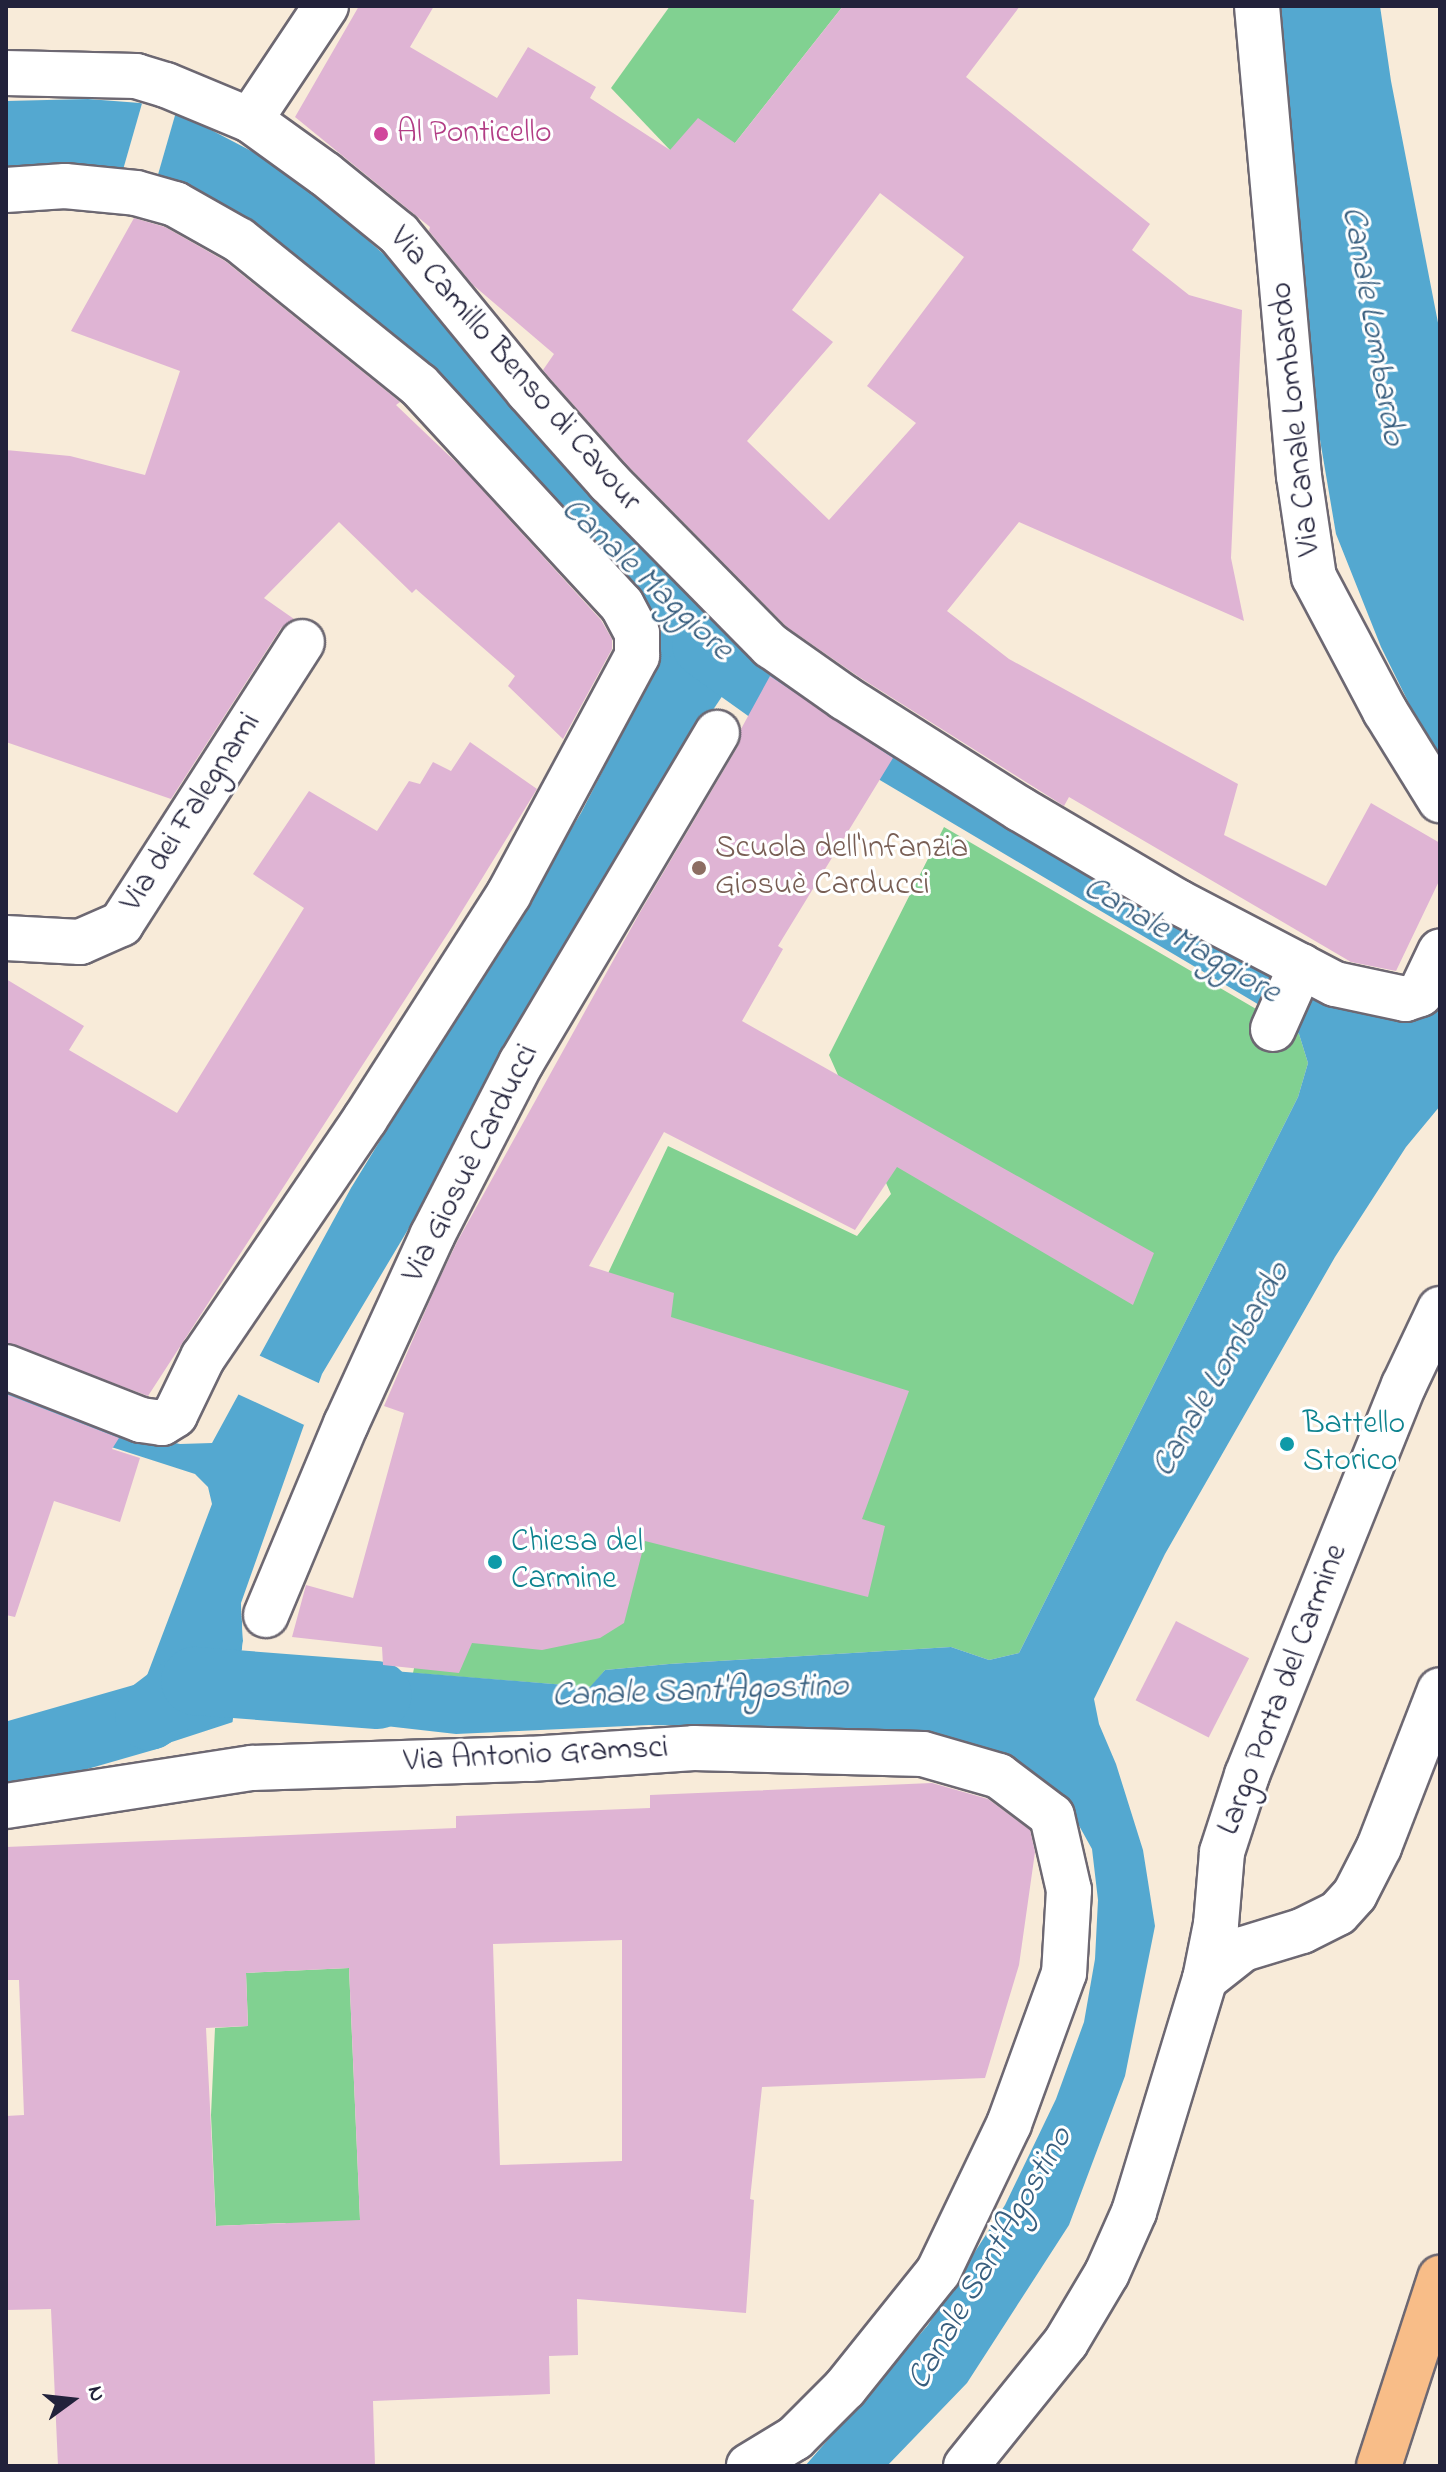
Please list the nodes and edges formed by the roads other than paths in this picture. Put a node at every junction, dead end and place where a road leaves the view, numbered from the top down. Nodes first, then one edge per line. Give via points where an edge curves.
1 (326, 6) edge
2 (1257, 6) edge
3 (6, 73) edge
4 (250, 120) junction
5 (6, 190) edge
6 (302, 642) dead end
7 (717, 733) dead end
8 (1440, 800) edge
9 (6, 938) edge
10 (1438, 964) edge
11 (1311, 976) junction
12 (1273, 1029) dead end
13 (1440, 1309) edge
14 (6, 1367) edge
15 (266, 1615) dead end
16 (1440, 1690) edge
17 (6, 1806) edge
18 (1205, 1979) junction
19 (1440, 2278) edge
20 (749, 2466) edge
21 (966, 2466) edge
22 (1379, 2466) edge

1 - 4 street
2 - 8 street, Via Canale Lombardo via 1299,476 1314,577 1385,711
3 - 4 street, Via Camillo Benso di Cavour via 136,76
4 - 11 street, Via Camillo Benso di Cavour via 399,234 609,482 771,646 1020,809
5 - 14 street via 137,189 239,240 419,385 622,605 637,633 637,656 509,894 214,1362 175,1415 162,1423 141,1420
6 - 9 street, Via dei Falegnami via 121,924 80,942
7 - 15 street, Via Giosuè Carducci via 521,1063 432,1236 340,1421
10 - 11 street via 1420,994 1405,999
11 - 12 street
13 - 18 street, Largo Porta del Carmine via 1404,1385 1247,1775 1222,1852
16 - 18 street via 1379,1847 1355,1894 1338,1913 1302,1931 1243,1949
17 - 20 street, Via Antonio Gramsci via 252,1768 694,1748 923,1754 999,1776 1052,1816 1069,1890 1064,1973 1009,2124 938,2272 845,2388 795,2438
18 - 21 street, Largo Porta del Carmine via 1154,2154 1107,2273 1066,2342
19 - 22 main road

